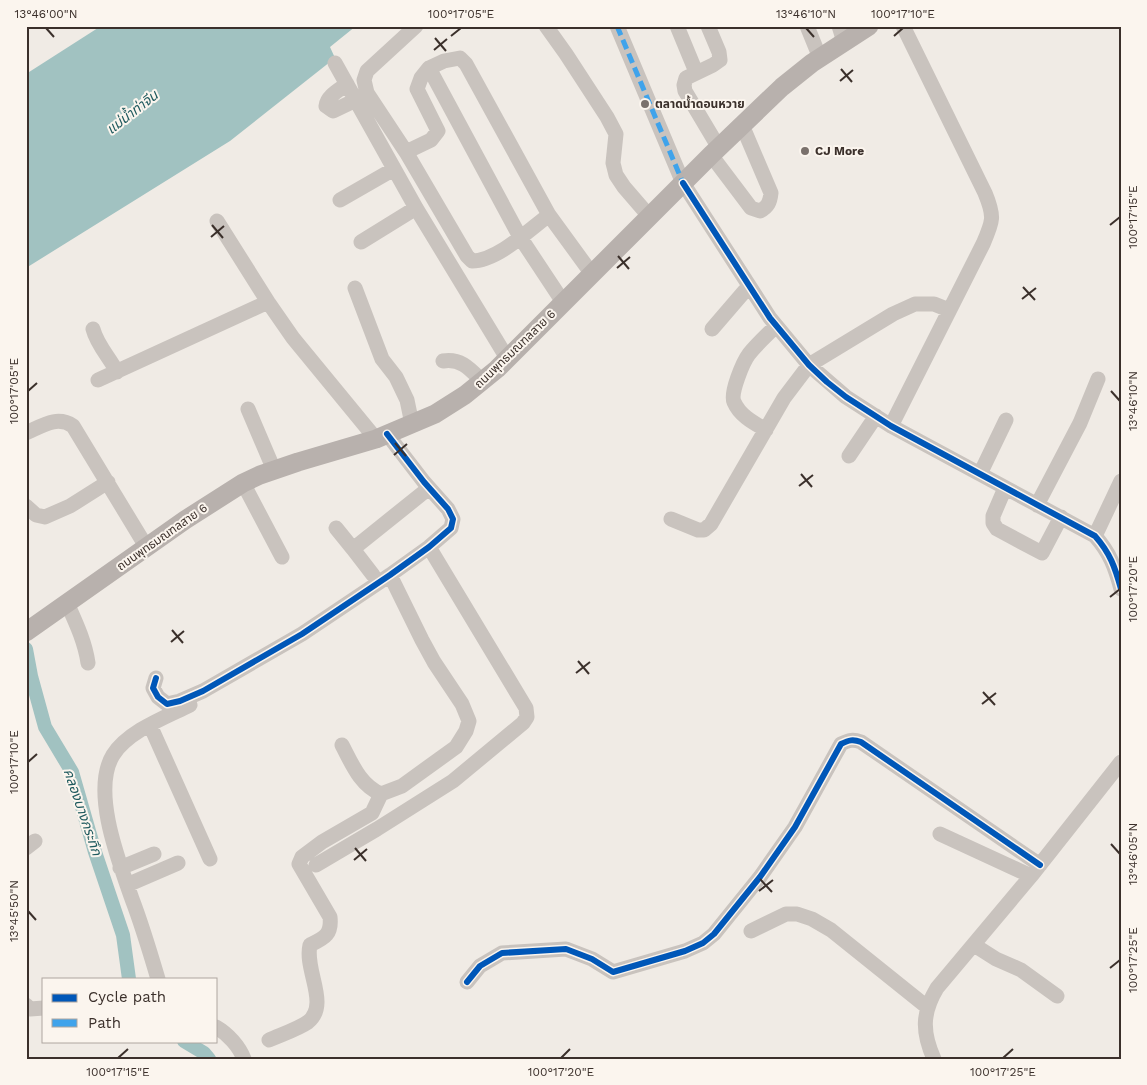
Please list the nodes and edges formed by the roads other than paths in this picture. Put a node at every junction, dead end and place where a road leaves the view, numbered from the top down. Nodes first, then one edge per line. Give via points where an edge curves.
1 (416, 26) edge
2 (546, 26) edge
3 (617, 26) edge
4 (677, 26) edge
5 (708, 26) edge
6 (807, 26) edge
7 (869, 26) edge
8 (903, 26) edge
9 (841, 34) edge
10 (820, 58) junction
11 (335, 63) dead end
12 (429, 68) junction
13 (696, 72) junction
14 (347, 84) junction
15 (356, 100) junction
16 (742, 125) junction
17 (715, 151) junction
18 (406, 152) junction
19 (394, 169) junction
20 (684, 183) junction
21 (340, 200) dead end
22 (416, 208) junction
23 (549, 215) junction
24 (649, 216) junction
25 (217, 221) dead end
26 (520, 237) junction
27 (361, 242) dead end
28 (592, 274) junction
29 (749, 286) junction
30 (355, 288) dead end
31 (268, 302) junction
32 (564, 302) junction
33 (949, 310) junction
34 (776, 326) junction
35 (94, 329) dead end
36 (712, 329) dead end
37 (507, 358) junction
38 (443, 361) dead end
39 (809, 365) junction
40 (117, 372) junction
41 (1098, 379) dead end
42 (98, 380) dead end
43 (482, 381) junction
44 (248, 409) dead end
45 (876, 416) junction
46 (1006, 420) dead end
47 (412, 424) junction
48 (891, 426) junction
49 (766, 430) junction
50 (26, 433) edge
51 (382, 437) junction
52 (849, 456) dead end
53 (274, 470) junction
54 (980, 474) junction
55 (1121, 481) edge
56 (108, 482) junction
57 (243, 483) junction
58 (429, 488) junction
59 (1006, 488) junction
60 (1037, 505) junction
61 (26, 506) edge
62 (1061, 517) junction
63 (671, 519) dead end
64 (336, 528) dead end
65 (1095, 536) junction
66 (429, 547) junction
67 (147, 548) junction
68 (352, 549) junction
69 (282, 557) dead end
70 (373, 574) dead end
71 (390, 575) junction
72 (1121, 589) edge
73 (67, 603) junction
74 (31, 628) edge
75 (88, 664) dead end
76 (156, 678) dead end
77 (203, 692) junction
78 (150, 725) junction
79 (342, 745) dead end
80 (1121, 762) edge
81 (381, 794) junction
82 (940, 834) dead end
83 (154, 854) dead end
84 (210, 859) dead end
85 (178, 863) dead end
86 (316, 865) dead end
87 (120, 868) junction
88 (1035, 870) junction
89 (127, 885) junction
90 (751, 931) dead end
91 (974, 945) junction
92 (158, 978) edge
93 (467, 982) dead end
94 (1057, 996) dead end
95 (26, 1006) edge
96 (927, 1007) junction
97 (42, 1008) edge
98 (218, 1029) edge
99 (269, 1040) dead end
100 (244, 1059) edge
101 (934, 1059) edge

1 - 18 street via 367,71 364,80 367,94
2 - 24 street via 616,134 613,163 616,174
3 - 20 street
4 - 13 street
5 - 13 street via 720,60
6 - 10 street
7 - 9 main road, ถนนพุทธมณฑลสาย 6
8 - 33 street via 991,207 989,229
9 - 10 main road, ถนนพุทธมณฑลสาย 6
10 - 16 main road, ถนนพุทธมณฑลสาย 6 via 782,87
11 - 14 street
12 - 18 street via 417,90 438,131 431,140
12 - 23 street via 454,58 460,58 466,64
12 - 26 street
13 - 17 street via 686,78 685,92
14 - 15 street
14 - 15 street via 328,100 326,106 333,111
15 - 19 street
16 - 17 main road, ถนนพุทธมณฑลสาย 6
16 - 17 street via 772,193 767,208 760,211 751,208
17 - 20 main road, ถนนพุทธมณฑลสาย 6
18 - 26 street via 472,260 480,261 492,256
19 - 21 street
19 - 22 street
20 - 24 main road, ถนนพุทธมณฑลสาย 6
20 - 29 street
22 - 27 street
22 - 37 street
23 - 26 street
23 - 28 street
24 - 28 main road, ถนนพุทธมณฑลสาย 6
25 - 31 street
26 - 32 street
28 - 32 main road, ถนนพุทธมณฑลสาย 6
29 - 34 street
29 - 36 street
30 - 47 street via 382,359 396,376
31 - 40 street
31 - 51 street via 293,338
32 - 37 main road, ถนนพุทธมณฑลสาย 6
33 - 39 street via 934,304 915,304
33 - 48 street
34 - 39 street
34 - 49 street via 748,355 733,392 738,409
35 - 40 street via 95,338
37 - 43 main road, ถนนพุทธมณฑลสาย 6
38 - 43 street via 458,361
39 - 45 street via 846,397
39 - 49 street via 784,398
40 - 42 street
41 - 60 street via 1080,423
43 - 47 main road, ถนนพุทธมณฑลสาย 6 via 458,400
44 - 53 street
45 - 48 street
45 - 52 street
46 - 54 street
47 - 51 main road, ถนนพุทธมณฑลสาย 6
48 - 54 street
49 - 63 street via 711,524 704,530 698,530
50 - 56 street via 64,420 73,426
51 - 53 main road, ถนนพุทธมณฑลสาย 6
51 - 58 street
53 - 57 main road, ถนนพุทธมณฑลสาย 6
54 - 59 street
55 - 65 street
56 - 61 street via 70,506 45,517
56 - 67 street
57 - 67 main road, ถนนพุทธมณฑลสาย 6
57 - 69 street
58 - 66 street via 453,519 451,528
58 - 68 street
59 - 60 street
59 - 62 street via 993,516 996,529 1042,553
60 - 62 street
62 - 65 street
64 - 68 street
65 - 72 street via 1107,550
66 - 71 street
66 - 86 street via 526,708 527,716 523,723 453,781
67 - 73 main road, ถนนพุทธมณฑลสาย 6
68 - 70 street
71 - 77 street via 302,634
71 - 81 street via 434,662 470,720 456,747 402,786
73 - 74 main road, ถนนพุทธมณฑลสาย 6
73 - 75 street via 86,649
76 - 77 street via 154,688 158,697 167,704
77 - 78 street via 192,704
78 - 84 street
78 - 87 street via 127,740 113,755 106,778 107,815
79 - 81 street via 359,776
80 - 88 street
81 - 99 street via 372,813 302,857 300,864 330,917 331,928 325,937 310,946 308,955 318,1003 316,1013 307,1022
82 - 88 street
83 - 87 street
85 - 89 street
87 - 89 street
88 - 91 street
88 - 93 street via 861,742 848,740 841,744 795,827 760,877 724,924 703,943 666,958 613,972 566,949 502,953 480,966
89 - 92 street
90 - 96 street via 786,914 812,919 831,930
91 - 94 street via 1021,970
91 - 96 street via 937,988
95 - 97 street via 30,1010
96 - 101 street via 926,1041
98 - 100 street via 225,1032

